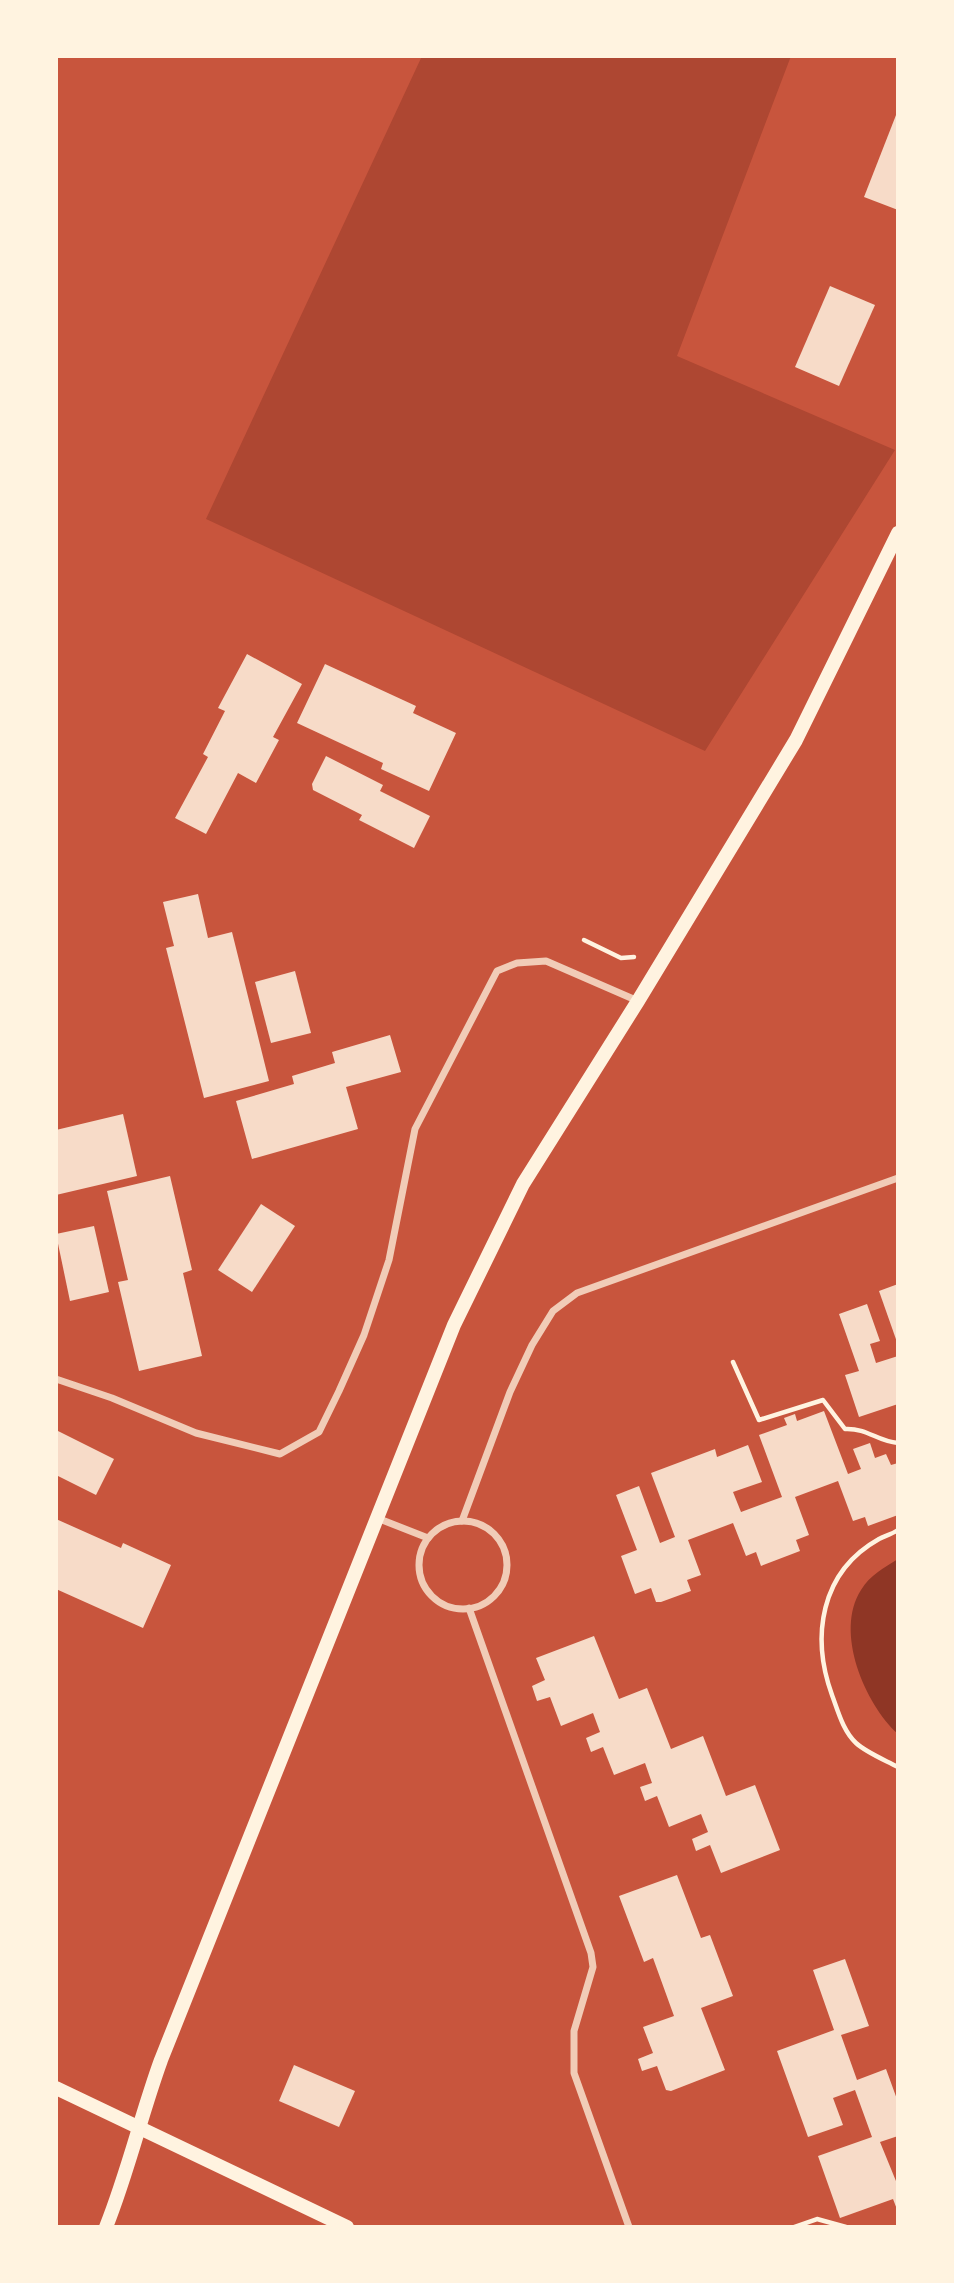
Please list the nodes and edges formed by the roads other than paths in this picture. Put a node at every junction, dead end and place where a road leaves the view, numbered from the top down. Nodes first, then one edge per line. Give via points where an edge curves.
1 (898, 533) edge
2 (638, 1002) junction
3 (898, 1178) edge
4 (56, 1379) edge
5 (376, 1517) junction
6 (462, 1521) junction
7 (428, 1538) junction
8 (469, 1608) junction
9 (56, 2088) edge
10 (140, 2128) junction
11 (106, 2227) edge
12 (347, 2227) edge
13 (629, 2227) edge

1 - 2 main road via 796,740
2 - 4 street via 546,961 517,963 497,971 415,1129 389,1260 364,1335 319,1432 279,1454 195,1433
2 - 5 main road via 523,1184 454,1325
3 - 6 street via 565,1301 532,1345
5 - 7 street
5 - 10 main road via 161,2060
6 - 7 street via 449,1523
6 - 8 street via 487,1528 497,1537 507,1562 506,1575 493,1597
7 - 8 street via 419,1562 425,1587 443,1605
8 - 13 street via 590,1953 593,1967 573,2031 574,2073
9 - 10 main road
10 - 11 main road
10 - 12 main road

